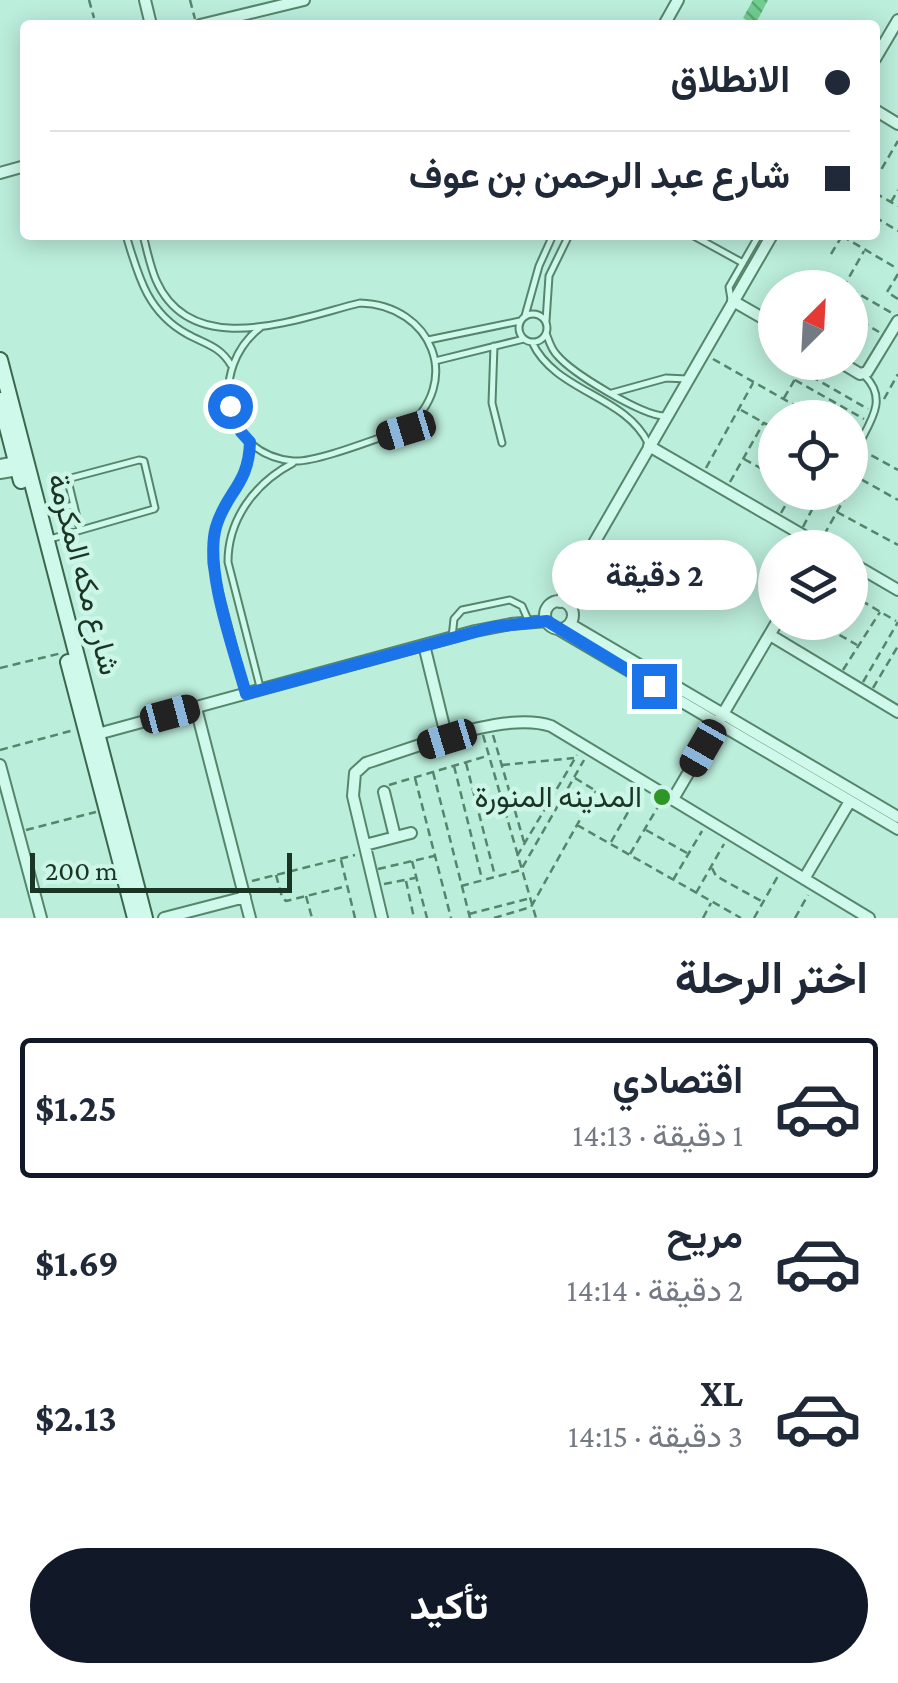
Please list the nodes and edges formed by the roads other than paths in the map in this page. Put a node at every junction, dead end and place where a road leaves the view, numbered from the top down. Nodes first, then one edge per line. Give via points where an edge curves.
1 (304, 0) edge
2 (219, 20) edge
3 (898, 20) edge
4 (880, 51) edge
5 (127, 240) edge
6 (144, 240) edge
7 (551, 240) edge
8 (567, 240) edge
9 (701, 240) edge
10 (756, 240) edge
11 (769, 240) edge
12 (743, 263) junction
13 (733, 301) junction
14 (758, 315) edge
15 (523, 318) junction
16 (898, 319) edge
17 (546, 321) junction
18 (261, 327) junction
19 (546, 333) junction
20 (524, 338) junction
21 (428, 340) junction
22 (532, 342) junction
23 (494, 346) junction
24 (0, 360) edge
25 (435, 360) junction
26 (231, 365) junction
27 (868, 370) edge
28 (868, 378) edge
29 (687, 379) junction
30 (612, 393) junction
31 (0, 400) edge
32 (667, 416) junction
33 (868, 426) edge
34 (250, 442) junction
35 (502, 443) dead end
36 (649, 446) junction
37 (296, 462) junction
38 (22, 465) junction
39 (0, 466) edge
40 (0, 473) edge
41 (74, 505) junction
42 (39, 512) junction
43 (80, 530) junction
44 (795, 530) edge
45 (46, 540) junction
46 (868, 572) edge
47 (898, 590) edge
48 (560, 602) junction
49 (547, 621) junction
50 (529, 622) junction
51 (570, 624) junction
52 (558, 629) junction
53 (452, 638) junction
54 (767, 640) edge
55 (778, 640) edge
56 (424, 646) junction
57 (260, 690) junction
58 (246, 694) junction
59 (196, 708) junction
60 (898, 712) edge
61 (720, 719) junction
62 (90, 733) junction
63 (447, 739) junction
64 (0, 765) edge
65 (384, 792) road end
66 (669, 797) junction
67 (850, 801) junction
68 (898, 817) edge
69 (898, 829) edge
70 (412, 833) dead end
71 (395, 837) junction
72 (366, 848) junction
73 (809, 882) junction
74 (245, 897) junction
75 (40, 918) edge
76 (135, 918) edge
77 (145, 918) edge
78 (164, 918) edge
79 (250, 918) edge
80 (382, 918) edge
81 (869, 918) edge

1 - 2 street
3 - 4 street
5 - 26 lane via 152,304 175,326 216,346
6 - 18 lane via 156,281 184,313 222,328
7 - 15 lane
8 - 17 lane via 549,276
9 - 12 lane
10 - 12 lane
11 - 13 street
12 - 13 lane via 729,287
13 - 14 street
13 - 29 street
15 - 17 lane via 535,314
15 - 20 lane
15 - 21 lane
16 - 27 street
17 - 19 lane
18 - 21 lane via 376,303 407,316
18 - 26 lane
19 - 22 lane
19 - 30 lane via 560,359
20 - 22 lane
20 - 23 lane
21 - 25 lane
22 - 36 lane via 549,367 630,419
23 - 25 lane
23 - 35 lane via 492,403
24 - 38 street, شارع مكه المكرمة
25 - 37 lane via 430,399 406,430
26 - 34 lane via 230,406
28 - 33 lane via 878,402
29 - 30 lane
29 - 32 street
30 - 32 lane via 646,413
31 - 38 street, شارع مكه المكرمة
32 - 36 street
34 - 37 lane
34 - 58 lane via 246,476 212,543
36 - 44 street
36 - 48 street
37 - 57 lane via 250,499 228,545
38 - 39 street
38 - 40 street
38 - 42 street, شارع مكه المكرمة
38 - 62 street, شارع مكه المكرمة
41 - 42 lane
41 - 43 lane
41 - 43 lane via 73,477 145,463 155,508
42 - 45 street, شارع مكه المكرمة
43 - 45 lane
45 - 62 street, شارع مكه المكرمة
46 - 47 street
48 - 49 street via 549,606
48 - 51 street via 572,608
49 - 50 street
49 - 52 street
50 - 53 street
50 - 53 lane via 516,602 494,604 457,614
51 - 52 street
51 - 61 street
52 - 61 street
53 - 56 street
54 - 61 street
55 - 60 street
56 - 57 street
56 - 63 street
57 - 58 street
58 - 59 street
59 - 62 street
59 - 74 street
61 - 66 street
61 - 67 street
61 - 68 street
62 - 76 street, شارع مكه المكرمة
62 - 77 street, شارع مكه المكرمة
63 - 66 street via 516,720 540,722
63 - 72 street via 366,763 355,773 352,788
64 - 75 street
65 - 71 street
66 - 73 street
67 - 69 street
67 - 73 street
70 - 71 street
71 - 72 street
72 - 80 street
73 - 81 street
74 - 78 street
74 - 79 street

